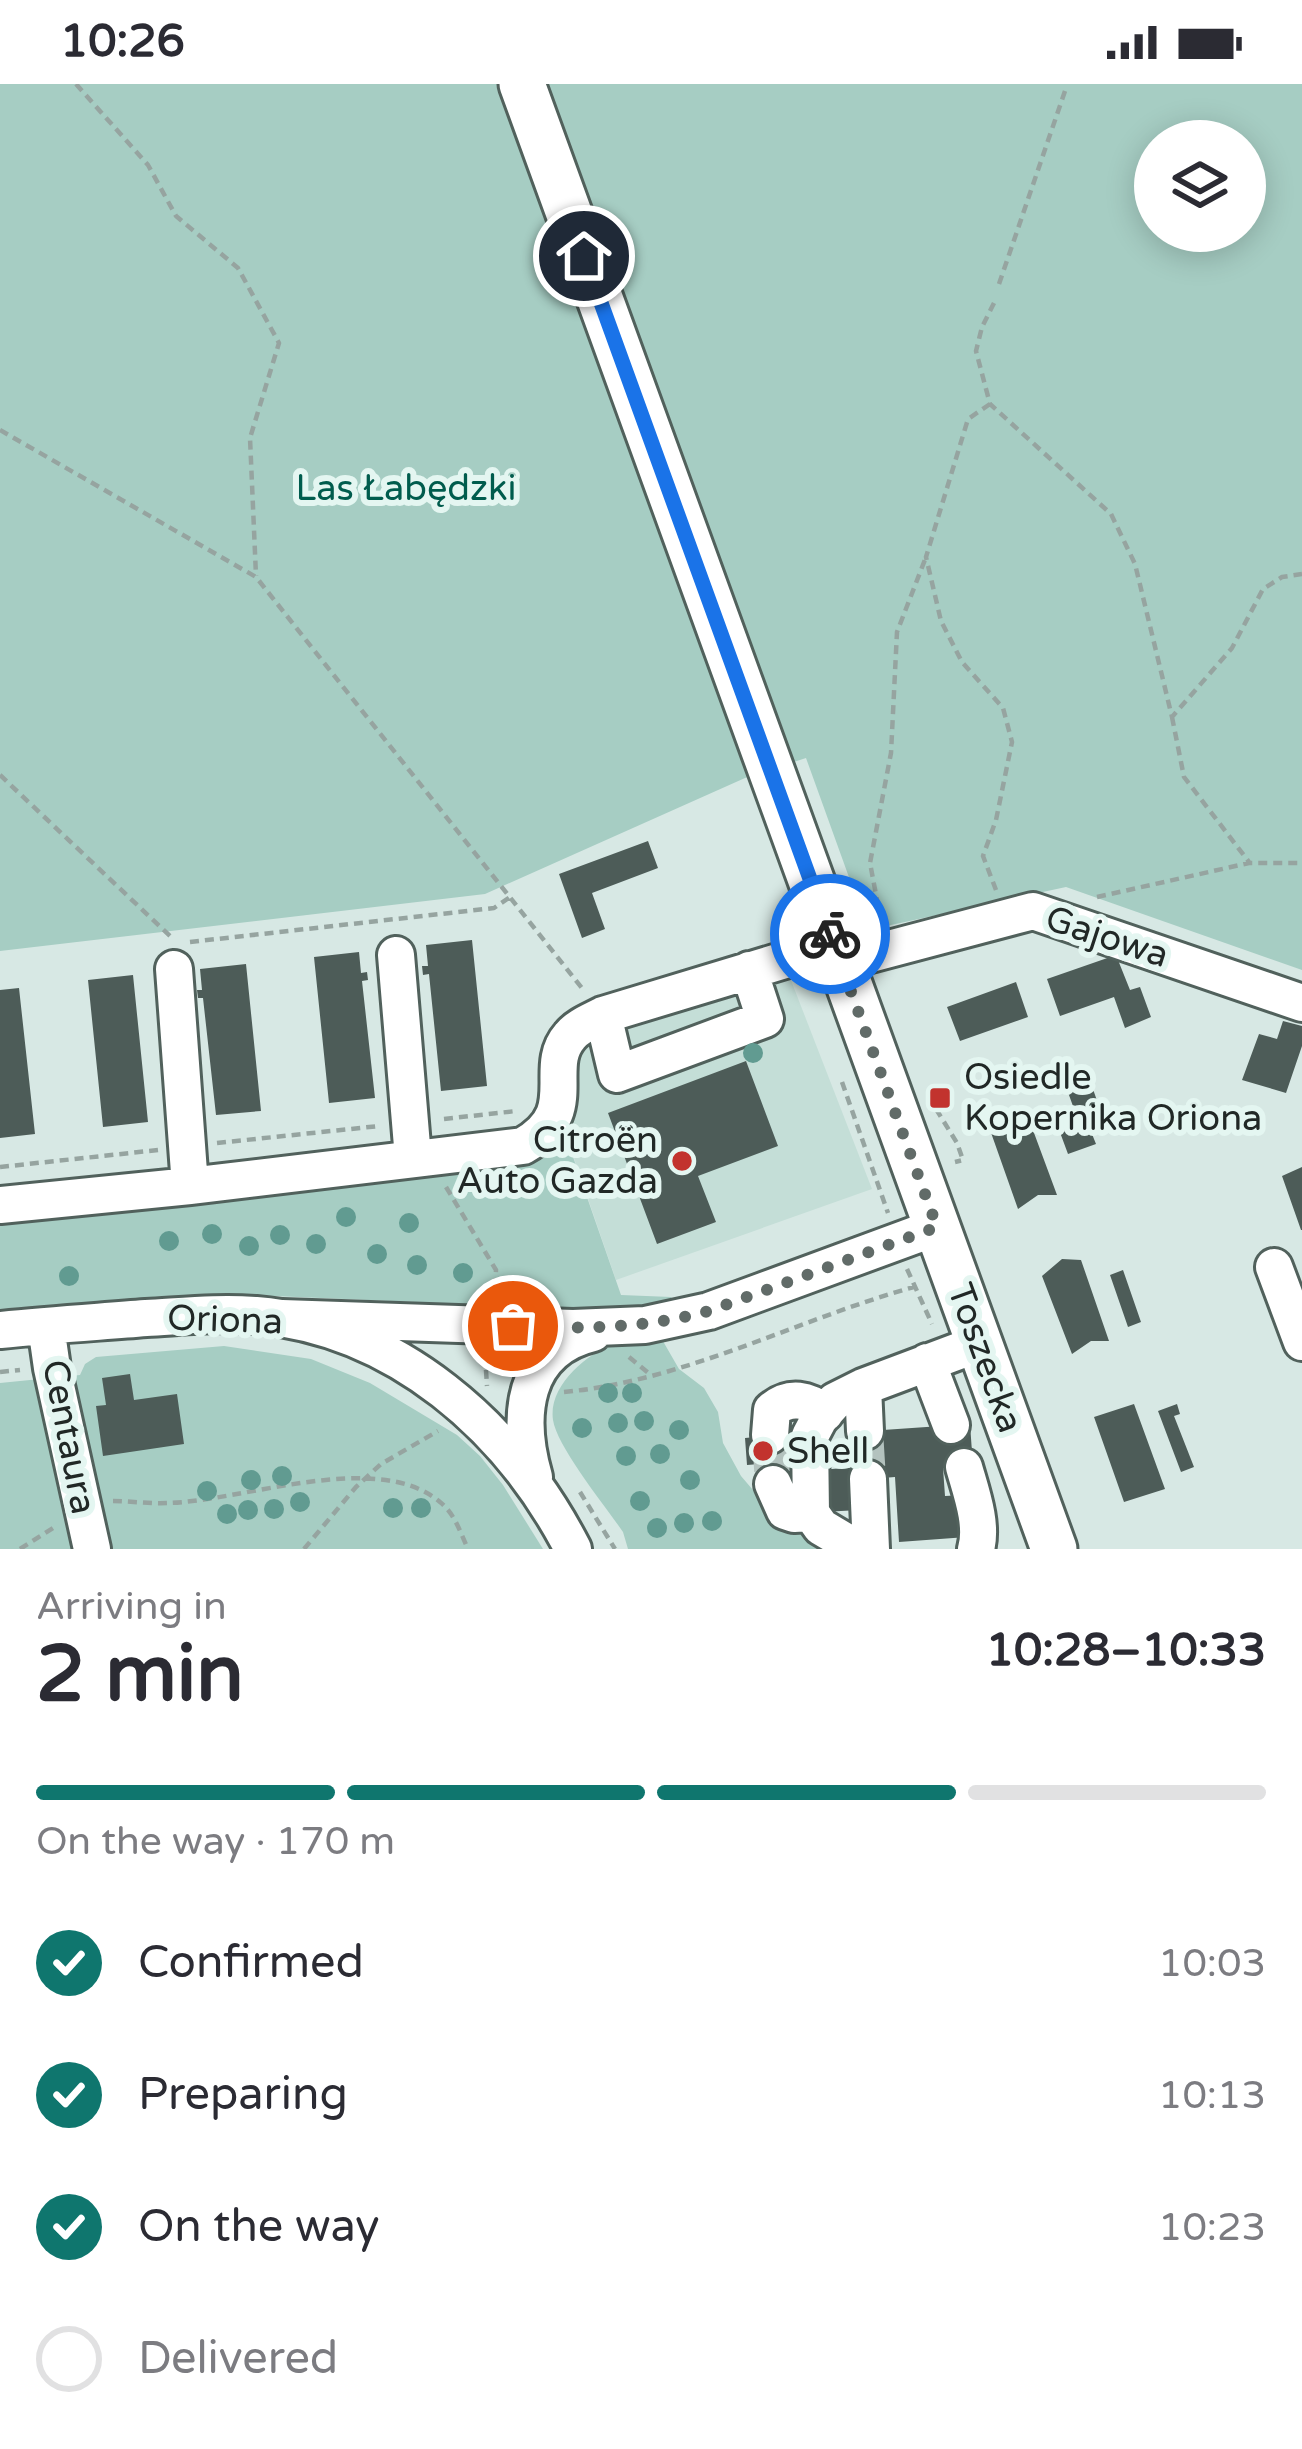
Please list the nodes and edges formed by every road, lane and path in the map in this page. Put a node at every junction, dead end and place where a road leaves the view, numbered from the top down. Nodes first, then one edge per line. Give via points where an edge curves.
1 (76, 84) edge
2 (522, 84) edge
3 (1065, 91) dead end
4 (999, 284) dead end
5 (994, 303) dead end
6 (990, 404) junction
7 (0, 430) edge
8 (926, 557) junction
9 (1302, 574) edge
10 (256, 577) junction
11 (1172, 717) junction
12 (0, 775) edge
13 (1302, 862) edge
14 (1249, 863) junction
15 (511, 896) junction
16 (1033, 910) junction
17 (991, 921) junction
18 (886, 949) junction
19 (837, 953) junction
20 (396, 956) dead end
21 (174, 969) dead end
22 (749, 970) junction
23 (1302, 1003) edge
24 (603, 1015) junction
25 (933, 1100) dead end
26 (557, 1107) junction
27 (188, 1146) junction
28 (417, 1146) junction
29 (963, 1160) dead end
30 (0, 1166) edge
31 (190, 1186) junction
32 (0, 1204) edge
33 (937, 1227) junction
34 (1274, 1267) dead end
35 (914, 1287) dead end
36 (495, 1300) dead end
37 (283, 1318) junction
38 (46, 1326) junction
39 (615, 1328) junction
40 (0, 1330) edge
41 (484, 1337) dead end
42 (1302, 1342) edge
43 (980, 1343) junction
44 (927, 1362) junction
45 (26, 1370) dead end
46 (0, 1372) edge
47 (863, 1387) junction
48 (559, 1392) dead end
49 (488, 1404) dead end
50 (825, 1413) junction
51 (452, 1423) dead end
52 (951, 1425) dead end
53 (866, 1431) tunnel mouth
54 (770, 1435) dead end
55 (964, 1467) dead end
56 (364, 1479) junction
57 (868, 1479) tunnel mouth
58 (773, 1484) dead end
59 (580, 1491) dead end
60 (538, 1492) junction
61 (811, 1513) junction
62 (88, 1532) edge
63 (304, 1547) edge
64 (20, 1549) edge
65 (468, 1549) edge
66 (573, 1549) edge
67 (615, 1549) edge
68 (857, 1549) edge
69 (871, 1549) edge
70 (976, 1549) edge
71 (1054, 1549) edge

1 - 10 path via 148,165 176,216 238,268 278,343 250,438
2 - 19 main road, Toszecka
3 - 4 path
5 - 6 path via 976,351
6 - 8 path via 968,419
6 - 11 path via 1112,514 1135,564
7 - 10 path
8 - 17 path via 941,621 962,662 1003,708 1012,742 983,856 996,890
8 - 18 path via 897,632 891,753 870,863
9 - 11 path via 1263,589 1232,648
10 - 15 path
11 - 14 path via 1184,777
12 - 15 path via 179,944 494,908
13 - 14 path
14 - 16 path
15 - 24 path
16 - 17 street, Gajowa
16 - 23 street, Gajowa
17 - 18 street, Gajowa
18 - 19 street, Gajowa
19 - 22 street, Gajowa
19 - 33 main road, Toszecka
20 - 28 street
21 - 27 street
22 - 24 street, Gajowa
22 - 24 street via 765,1019 617,1074
24 - 26 street via 573,1032 561,1051
25 - 29 path
26 - 28 path
26 - 28 street via 548,1127 523,1146
27 - 28 path
27 - 30 path
27 - 31 street
28 - 31 street
28 - 36 path via 496,1270
31 - 32 street
33 - 39 street via 709,1311
33 - 43 main road, Toszecka
34 - 42 street
35 - 48 path via 679,1369
37 - 38 street, Oriona via 215,1314
37 - 39 street
37 - 60 street, Oriona via 369,1345 435,1383 500,1441
38 - 40 street, Oriona
38 - 62 street, Centaura
39 - 60 street via 561,1346 529,1391 525,1435
41 - 49 path
43 - 44 street
43 - 71 main road, Toszecka
44 - 47 street
44 - 52 street
45 - 46 path
47 - 50 street
47 - 53 street
50 - 54 street via 803,1400 780,1404
50 - 61 street via 810,1436
51 - 56 path
55 - 70 street
56 - 62 path via 170,1503 114,1501
56 - 63 path
56 - 65 path via 392,1479 437,1499
57 - 69 street
58 - 61 street via 784,1511
59 - 67 path
60 - 66 street, Oriona
61 - 68 street
62 - 64 path via 52,1528

